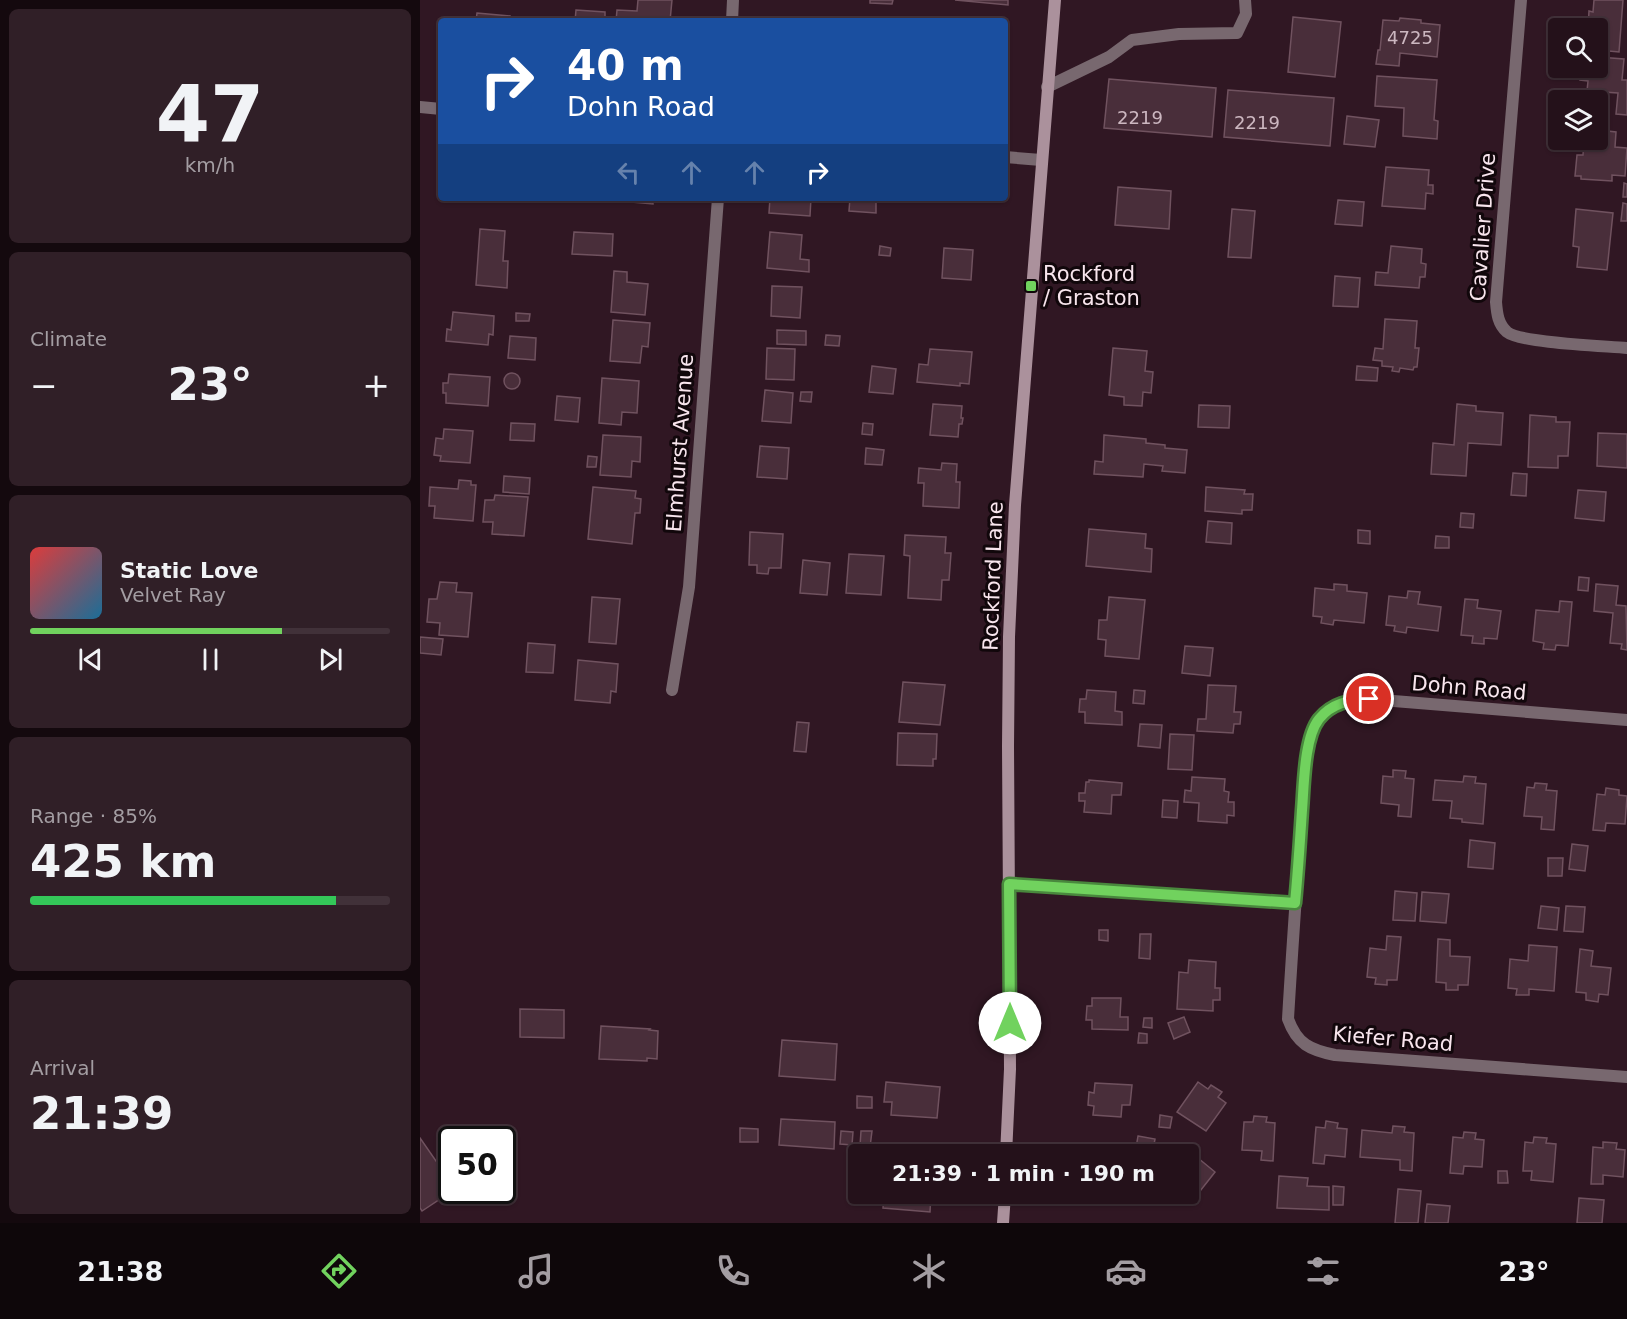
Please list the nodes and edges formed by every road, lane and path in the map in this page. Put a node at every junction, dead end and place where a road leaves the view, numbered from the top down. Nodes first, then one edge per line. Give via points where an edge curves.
1 (733, 0) edge
2 (1054, 0) edge
3 (1245, 0) edge
4 (1521, 0) edge
5 (732, 18) edge
6 (1047, 87) junction
7 (420, 107) edge
8 (438, 109) edge
9 (1008, 157) edge
10 (1041, 160) junction
11 (718, 201) edge
12 (1627, 348) edge
13 (672, 690) dead end
14 (1627, 720) edge
15 (1009, 884) junction
16 (1295, 903) junction
17 (1627, 1077) edge
18 (1007, 1144) edge
19 (1004, 1204) edge
20 (1003, 1223) edge

1 - 5 street
2 - 6 main road, Rockford Lane
3 - 6 street via 1246,14 1237,33 1132,40 1109,57
4 - 12 street, Cavalier Drive via 1497,319 1513,336
6 - 10 main road, Rockford Lane
7 - 8 street
9 - 10 street
10 - 15 main road, Rockford Lane via 1009,637
11 - 13 street, Elmhurst Avenue via 689,587
14 - 16 street, Dohn Road via 1369,699 1347,700 1327,710 1310,737
15 - 16 street
15 - 18 main road, Rockford Lane
16 - 17 street, Kiefer Road via 1288,1019 1301,1042 1316,1051
19 - 20 main road

